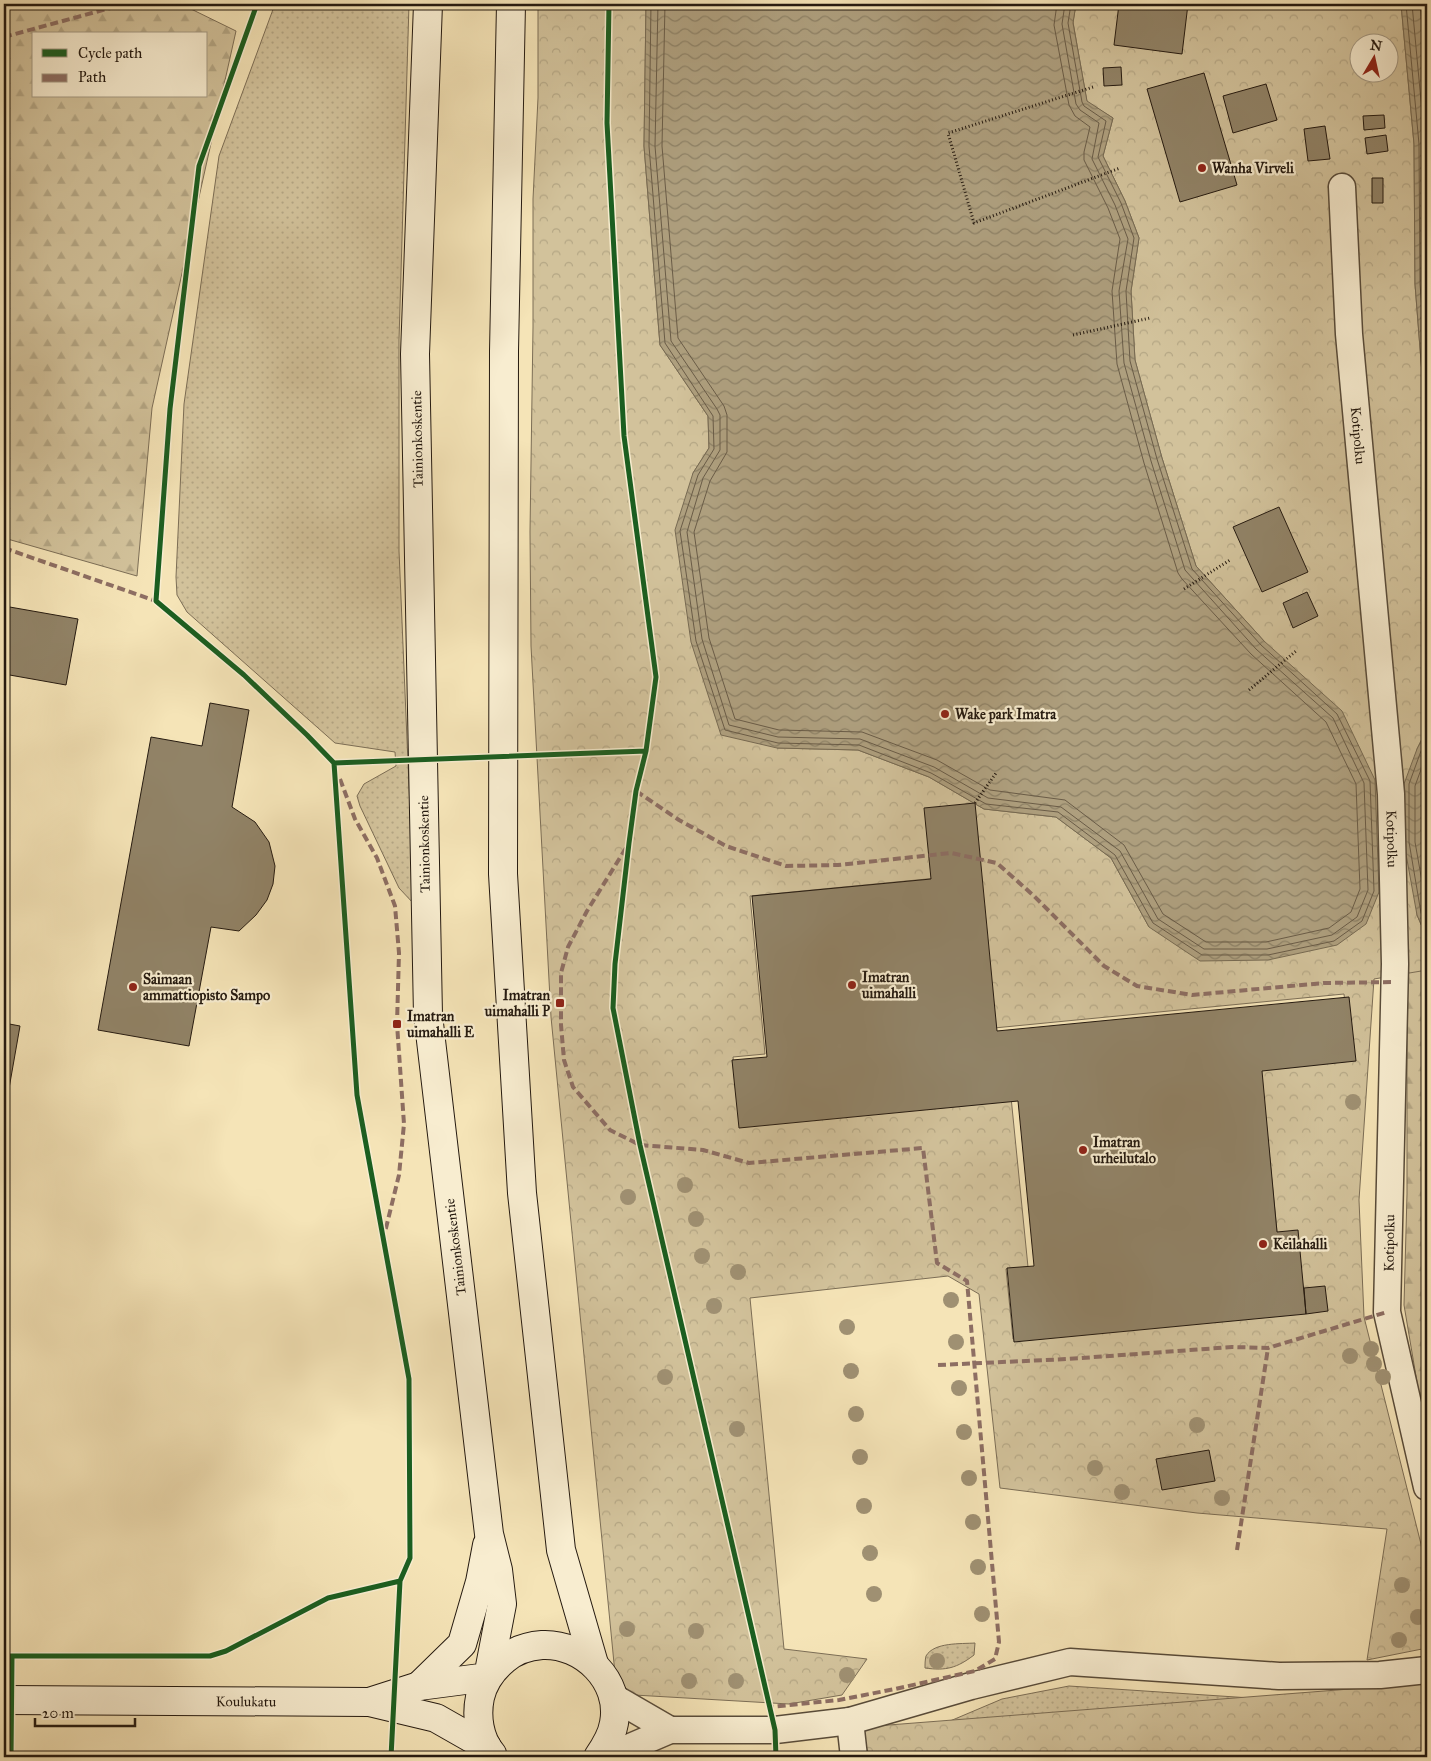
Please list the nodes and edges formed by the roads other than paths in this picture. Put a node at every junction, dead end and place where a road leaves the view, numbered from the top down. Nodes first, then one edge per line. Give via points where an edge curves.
1 (428, 4) edge
2 (511, 4) edge
3 (1342, 186) dead end
4 (1427, 1487) edge
5 (489, 1534) junction
6 (594, 1664) junction
7 (1427, 1670) edge
8 (488, 1677) junction
9 (419, 1686) junction
10 (613, 1697) junction
11 (4, 1700) edge
12 (369, 1702) junction
13 (850, 1720) junction
14 (670, 1730) junction
15 (491, 1752) edge
16 (598, 1757) edge
17 (607, 1757) edge
18 (854, 1757) edge

1 - 5 main road, Tainionkoskentie via 415,354 428,1015
2 - 6 main road via 504,351 503,874 522,1193 561,1550
3 - 4 street, Kotipolku via 1349,334 1391,794 1395,964 1387,1312
5 - 8 main road, Tainionkoskentie via 502,1604
5 - 9 main road via 480,1582 462,1644
6 - 8 main road via 575,1650 553,1645 531,1646 511,1654
6 - 10 main road
7 - 13 street via 1380,1675 1279,1676 1070,1662
8 - 9 main road
8 - 15 main road via 477,1708 480,1732
9 - 12 main road
10 - 14 street
10 - 16 main road via 614,1723 607,1745
11 - 12 main road, Koulukatu
12 - 15 main road via 436,1718
13 - 14 street via 775,1730
13 - 18 street
14 - 17 street

